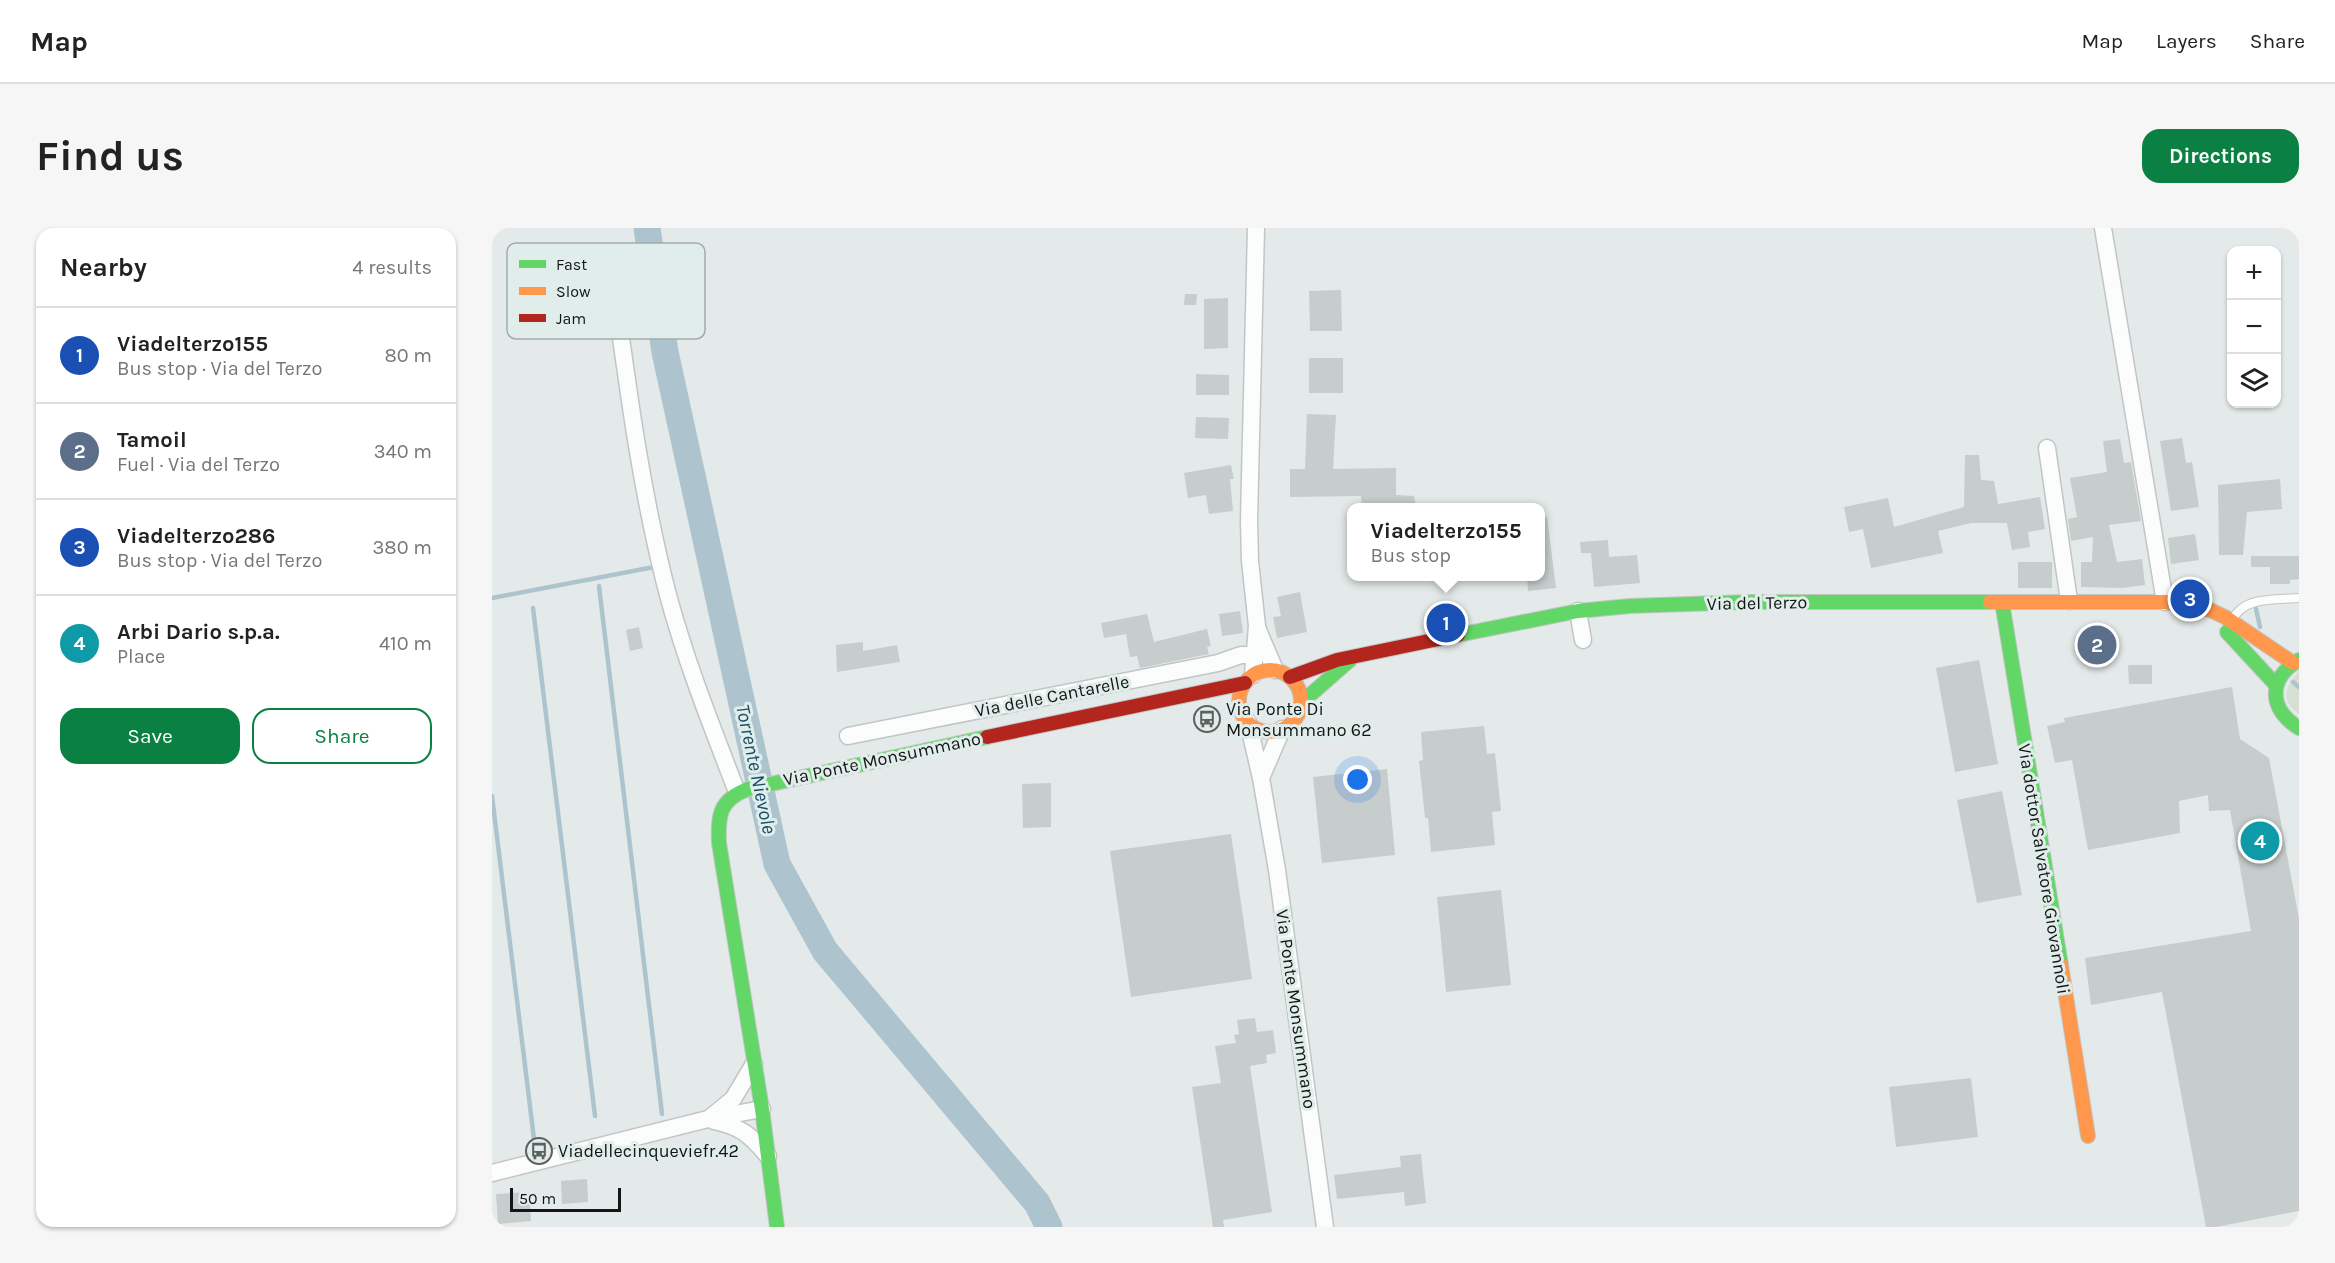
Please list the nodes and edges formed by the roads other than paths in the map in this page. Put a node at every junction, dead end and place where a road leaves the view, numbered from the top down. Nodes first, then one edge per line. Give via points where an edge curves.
1 (1256, 228) edge
2 (2103, 228) edge
3 (621, 339) edge
4 (2047, 448) dead end
5 (2299, 598) edge
6 (2002, 602) junction
7 (2069, 602) junction
8 (2165, 602) junction
9 (2188, 606) junction
10 (1578, 611) junction
11 (2231, 621) junction
12 (1257, 626) junction
13 (1583, 640) dead end
14 (1255, 655) junction
15 (1354, 657) junction
16 (2296, 662) edge
17 (1282, 673) junction
18 (1168, 674) junction
19 (1249, 679) junction
20 (2276, 685) junction
21 (1178, 696) junction
22 (1302, 703) junction
23 (1244, 716) junction
24 (2299, 728) edge
25 (1282, 729) junction
26 (848, 736) dead end
27 (1261, 778) junction
28 (742, 790) junction
29 (754, 1064) junction
30 (762, 1109) junction
31 (708, 1119) junction
32 (2088, 1136) dead end
33 (768, 1156) junction
34 (492, 1173) edge
35 (777, 1227) edge
36 (1325, 1227) edge

1 - 12 street via 1249,521
2 - 8 street
3 - 28 street via 632,426 668,596 701,698
4 - 7 street
5 - 11 lane via 2251,603 2238,609
6 - 7 street, Via del Terzo
6 - 10 street, Via del Terzo via 1748,602
6 - 32 street, Via dottor Salvatore Giovannoli
7 - 8 street, Via del Terzo
8 - 9 street, Via del Terzo
9 - 11 street, Via del Terzo via 2210,610
9 - 20 street via 2221,627
10 - 13 street
10 - 15 street, Via del Terzo
11 - 16 street, Via del Terzo via 2272,651
12 - 14 street
12 - 17 street
14 - 18 street, Via delle Cantarelle
14 - 19 street
15 - 17 street, Via del Terzo
15 - 22 street
16 - 20 street via 2285,668
17 - 19 street via 1264,671
17 - 22 street via 1299,690
18 - 21 street
18 - 26 street, Via delle Cantarelle
19 - 21 street, Via Ponte Monsummano
19 - 23 street via 1240,696
20 - 24 street via 2277,707 2283,717
21 - 23 street via 1202,697
21 - 28 street, Via Ponte Monsummano
22 - 25 street via 1294,720
23 - 25 street via 1255,728
23 - 27 street, Via Ponte Monsummano
25 - 27 street
27 - 36 street, Via Ponte Monsummano
28 - 29 street via 728,798 720,813 719,843
29 - 30 street
29 - 31 street via 733,1099
30 - 31 street
30 - 33 street
31 - 33 street via 734,1126
31 - 34 street
33 - 35 street

